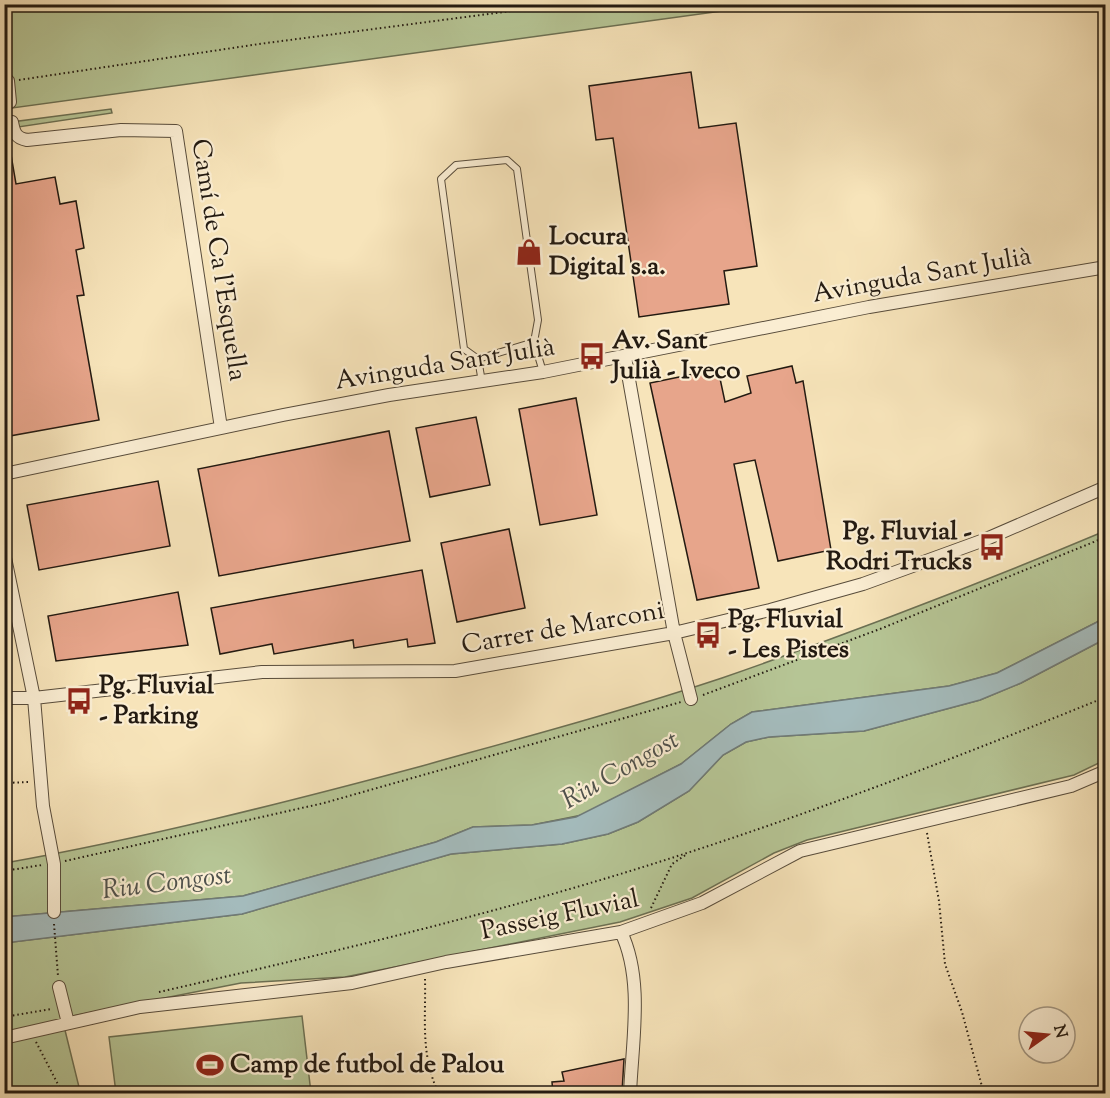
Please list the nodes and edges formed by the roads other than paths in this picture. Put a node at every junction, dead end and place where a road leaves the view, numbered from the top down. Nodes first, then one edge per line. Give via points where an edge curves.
1 (8, 81) road end
2 (10, 102) dead end
3 (12, 122) dead end
4 (1106, 267) edge
5 (534, 342) junction
6 (625, 357) junction
7 (478, 359) junction
8 (543, 372) junction
9 (482, 382) junction
10 (221, 428) junction
11 (4, 474) edge
12 (1106, 487) edge
13 (4, 554) edge
14 (674, 633) junction
15 (4, 698) edge
16 (34, 698) junction
17 (691, 699) road end
18 (1106, 771) edge
19 (54, 912) road end
20 (621, 932) junction
21 (59, 987) road end
22 (68, 1023) junction
23 (4, 1038) edge
24 (630, 1094) edge

1 - 2 street
3 - 10 street, Camí de Ca l'Esquella via 14,133 27,140 121,130 176,131
4 - 6 street, Avinguda Sant Julià via 869,307
5 - 7 lane
5 - 7 lane via 538,320 517,169 507,160 456,165 441,179 464,349
5 - 8 lane
6 - 8 street, Avinguda Sant Julià
6 - 14 street
7 - 9 lane
8 - 9 street, Avinguda Sant Julià
9 - 10 street, Avinguda Sant Julià via 389,395
10 - 11 street, Avinguda Sant Julià
12 - 14 street, Carrer de Marconi via 984,540 863,584
13 - 16 street
14 - 16 street, Carrer de Marconi via 455,672 262,672
14 - 17 street
15 - 16 street, Carrer de Marconi
16 - 19 street via 43,806 54,864
18 - 20 street, Passeig Fluvial via 1071,786 800,851 702,903
20 - 22 street, Passeig Fluvial via 352,983 140,1007
20 - 24 street via 629,949 634,980
21 - 22 street
22 - 23 street, Passeig Fluvial

